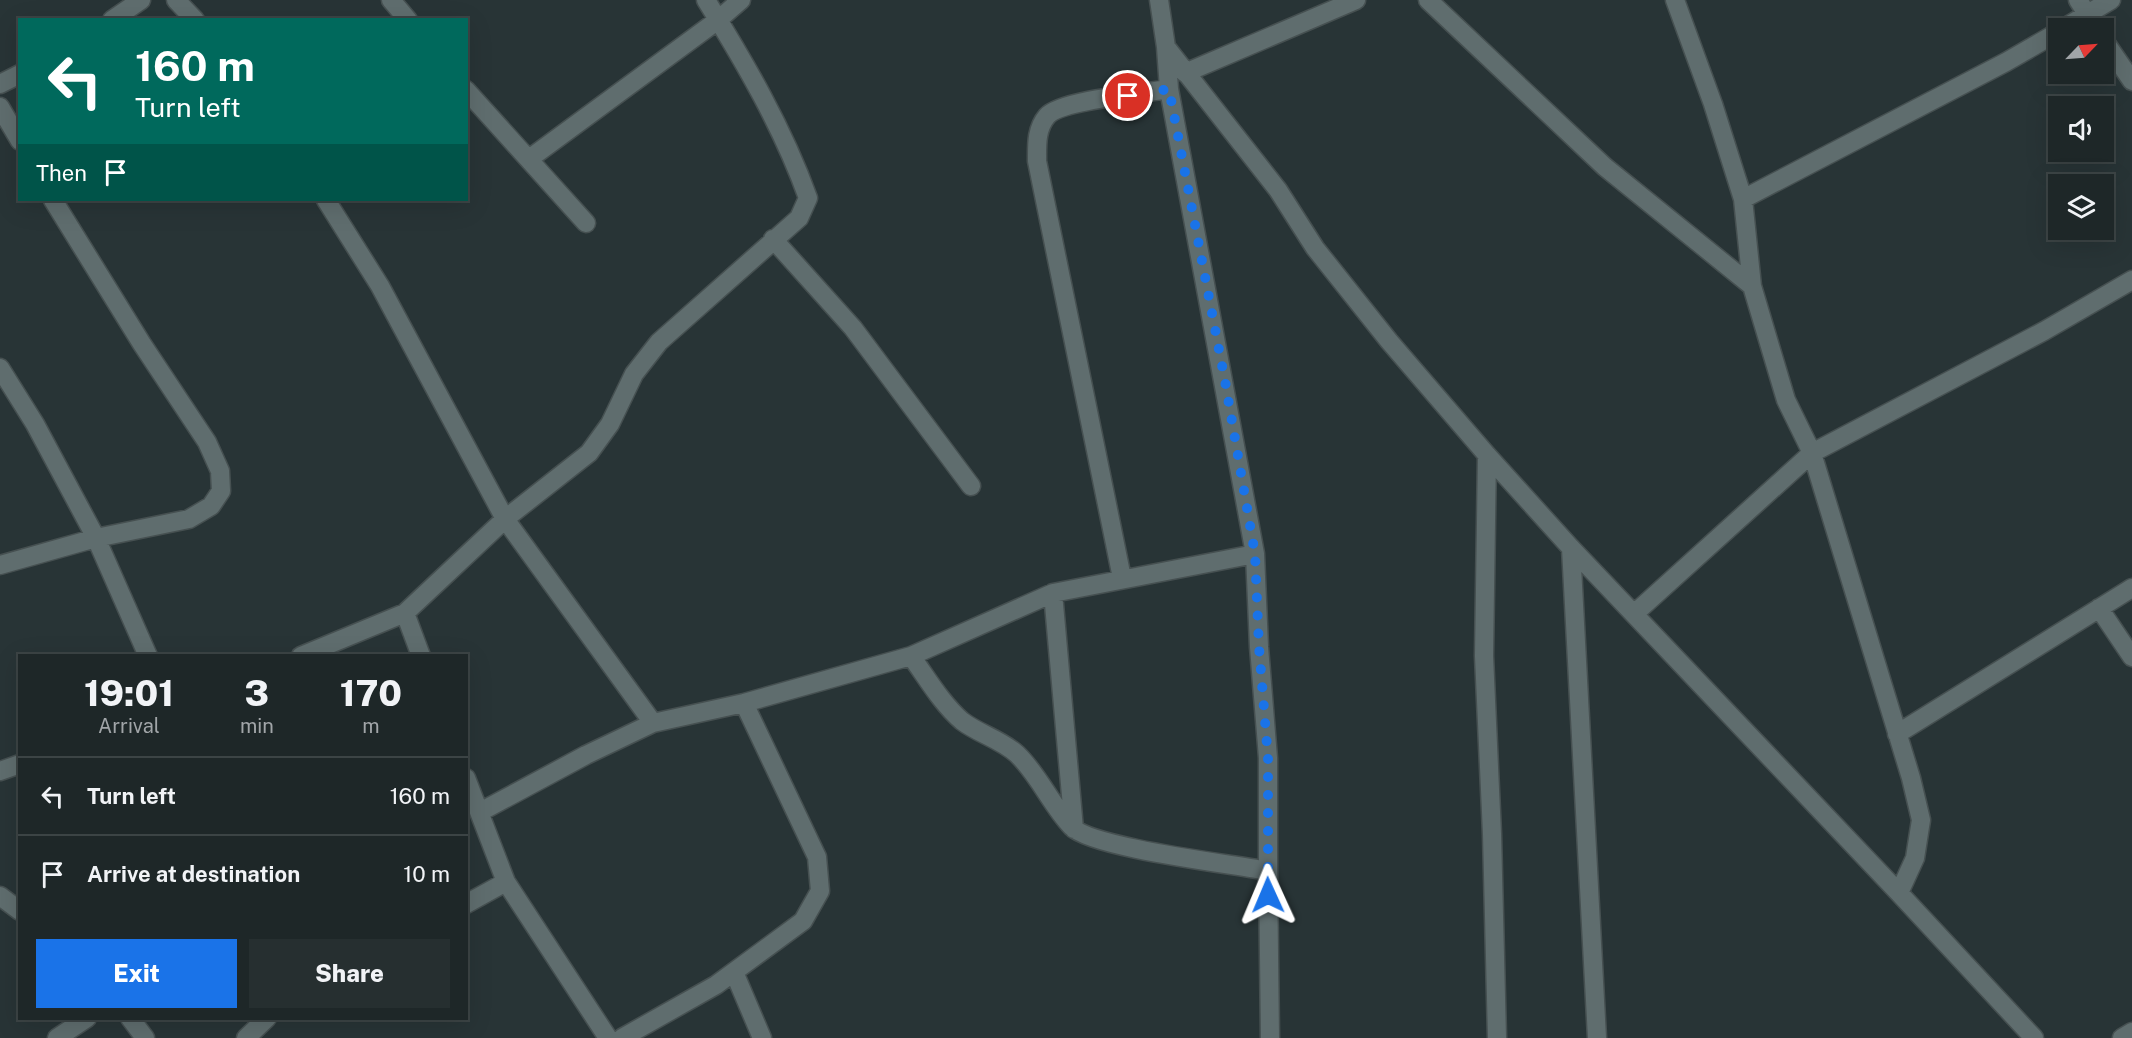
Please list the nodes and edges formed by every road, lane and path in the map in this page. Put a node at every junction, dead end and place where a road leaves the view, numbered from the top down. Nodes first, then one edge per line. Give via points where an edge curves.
1 (141, 0) edge
2 (176, 0) edge
3 (391, 0) edge
4 (706, 0) edge
5 (741, 0) edge
6 (1159, 0) edge
7 (1356, 0) edge
8 (1428, 0) edge
9 (1675, 0) edge
10 (2111, 0) edge
11 (2087, 15) edge
12 (115, 18) edge
13 (193, 18) edge
14 (406, 18) edge
15 (718, 20) junction
16 (2048, 38) edge
17 (1166, 47) junction
18 (2114, 55) edge
19 (1185, 73) junction
20 (18, 75) edge
21 (2132, 81) edge
22 (0, 84) edge
23 (1169, 89) junction
24 (468, 92) edge
25 (0, 107) edge
26 (18, 138) edge
27 (529, 159) junction
28 (1743, 200) junction
29 (54, 201) edge
30 (327, 201) edge
31 (586, 223) dead end
32 (773, 239) junction
33 (2132, 280) edge
34 (1752, 286) junction
35 (0, 368) edge
36 (1812, 453) junction
37 (1487, 455) junction
38 (971, 486) dead end
39 (506, 519) junction
40 (96, 538) junction
41 (1571, 548) junction
42 (1255, 554) junction
43 (0, 565) edge
44 (1122, 578) junction
45 (2132, 588) edge
46 (1053, 593) junction
47 (2099, 608) junction
48 (405, 613) junction
49 (1634, 614) junction
50 (147, 654) edge
51 (306, 654) edge
52 (420, 654) edge
53 (911, 656) junction
54 (2132, 657) edge
55 (744, 703) junction
56 (653, 723) junction
57 (1897, 734) junction
58 (18, 765) edge
59 (0, 771) edge
60 (468, 783) edge
61 (480, 812) junction
62 (1074, 829) junction
63 (1268, 871) junction
64 (506, 882) junction
65 (1899, 892) junction
66 (0, 896) edge
67 (468, 903) edge
68 (18, 910) edge
69 (734, 972) junction
70 (84, 1020) edge
71 (132, 1020) edge
72 (265, 1020) edge
73 (2132, 1032) edge
74 (57, 1038) edge
75 (146, 1038) edge
76 (246, 1038) edge
77 (608, 1038) edge
78 (621, 1038) edge
79 (762, 1038) edge
80 (1270, 1038) edge
81 (1497, 1038) edge
82 (1598, 1038) edge
83 (2034, 1038) edge
84 (2122, 1038) edge

1 - 12 street
2 - 13 street
3 - 14 street
4 - 15 street
5 - 15 street
6 - 17 street
7 - 19 street
8 - 34 street via 1605,167
9 - 28 street
10 - 11 street
15 - 27 street
15 - 32 street via 774,118 808,198 799,218
16 - 28 street
17 - 19 street
17 - 23 street
18 - 21 street
19 - 37 street via 1278,190 1323,257 1389,341
20 - 22 street
23 - 42 street
23 - 44 street via 1066,105 1048,115 1038,133 1037,160
24 - 27 street
25 - 26 street
27 - 31 street
28 - 34 street
29 - 40 street via 207,442 220,471 221,491 211,506 189,519
30 - 39 street via 380,286
32 - 38 street via 853,328
32 - 39 street via 659,342 634,374 610,424 590,453
33 - 36 street via 2044,331
34 - 36 street via 1786,400
35 - 40 street
36 - 49 street
36 - 57 street
37 - 41 street
37 - 81 street via 1484,656
39 - 48 street
39 - 56 street
40 - 43 street
40 - 50 street
41 - 49 street
41 - 82 street
42 - 44 street
42 - 63 street via 1268,758
44 - 46 street
45 - 47 street
46 - 53 street
46 - 62 street
47 - 54 street
47 - 57 street
48 - 51 street
48 - 52 street
49 - 65 street
53 - 55 street
53 - 62 street via 963,721 1002,741 1018,756
55 - 56 street
55 - 69 street via 817,857 820,891 803,921
56 - 61 street
57 - 65 street via 1921,820 1915,858
58 - 59 street
60 - 61 street
61 - 64 street
62 - 63 street via 1102,842
63 - 80 street
64 - 67 street
64 - 77 street
65 - 83 street
66 - 68 street
69 - 78 street
69 - 79 street
70 - 74 street
71 - 75 street
72 - 76 street
73 - 84 street

